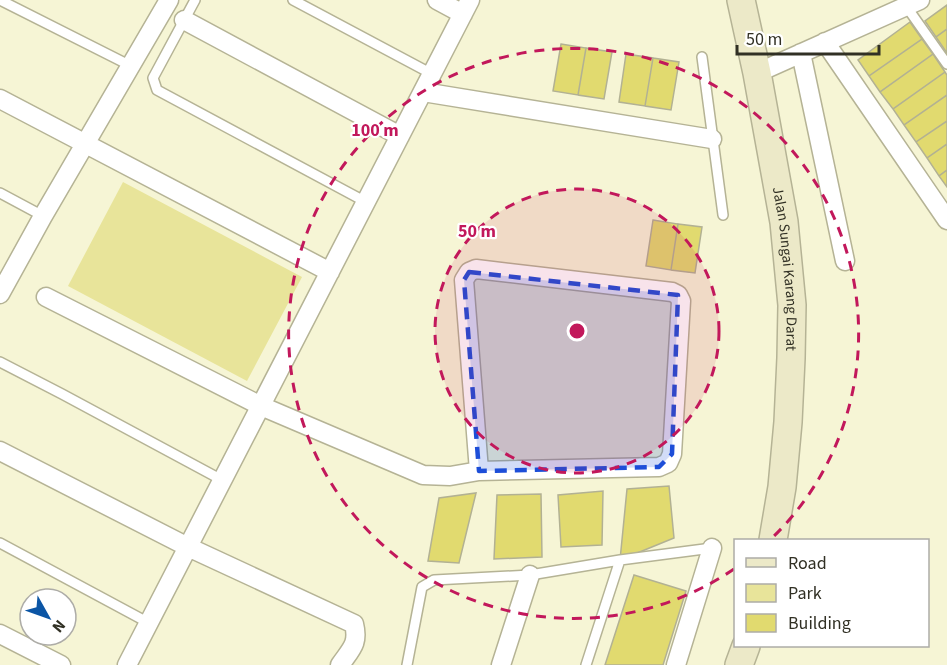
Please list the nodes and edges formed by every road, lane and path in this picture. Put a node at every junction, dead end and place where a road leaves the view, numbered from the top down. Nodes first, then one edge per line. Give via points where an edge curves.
1 (0, 0) edge
2 (169, 0) edge
3 (195, 0) edge
4 (293, 0) edge
5 (437, 0) edge
6 (741, 0) edge
7 (913, 3) edge
8 (466, 7) edge
9 (184, 20) junction
10 (825, 42) junction
11 (801, 53) junction
12 (702, 57) dead end
13 (947, 64) edge
14 (131, 66) junction
15 (757, 73) junction
16 (432, 74) junction
17 (423, 92) junction
18 (0, 99) edge
19 (400, 136) junction
20 (712, 139) junction
21 (86, 143) junction
22 (0, 193) edge
23 (366, 202) junction
24 (723, 215) dead end
25 (43, 216) junction
26 (947, 220) edge
27 (844, 261) dead end
28 (330, 272) junction
29 (3, 284) edge
30 (46, 297) dead end
31 (0, 362) edge
32 (261, 406) junction
33 (0, 451) edge
34 (479, 471) junction
35 (222, 480) junction
36 (773, 539) edge
37 (0, 543) edge
38 (188, 547) junction
39 (712, 548) joint
40 (620, 560) junction
41 (530, 576) junction
42 (149, 623) junction
43 (0, 634) edge
44 (745, 647) edge
45 (61, 665) edge
46 (127, 665) edge
47 (340, 665) edge
48 (407, 665) edge
49 (501, 665) edge
50 (586, 665) edge
51 (676, 665) edge
52 (739, 665) edge

1 - 14 lane
2 - 14 street
3 - 9 lane
4 - 16 lane
5 - 8 street
6 - 15 street, Jalan Sungai Karang Darat
7 - 10 street
7 - 13 lane
8 - 16 street
9 - 19 street
9 - 23 lane via 153,78 157,90
10 - 11 street
10 - 26 street
11 - 15 street
11 - 27 street
12 - 20 lane
14 - 21 street
15 - 36 street, Jalan Sungai Karang Darat via 784,222 792,305 788,422
16 - 17 street
17 - 19 street
17 - 20 street
18 - 21 street
19 - 23 street
20 - 24 lane
21 - 25 street
21 - 28 street
22 - 25 lane
23 - 28 street
25 - 29 street
28 - 32 street
30 - 32 street
31 - 35 lane
32 - 34 street via 423,475
32 - 35 street
33 - 38 street
34 - 34 street via 659,467 668,463 673,442 681,301 678,295 476,269 469,272 465,280
35 - 38 street
37 - 42 lane
38 - 42 street
38 - 47 street via 354,624 354,644
39 - 40 lane
39 - 51 street
40 - 41 lane
40 - 50 lane
41 - 48 lane via 434,580 422,587
41 - 49 street
42 - 46 street
43 - 45 street
44 - 52 street

